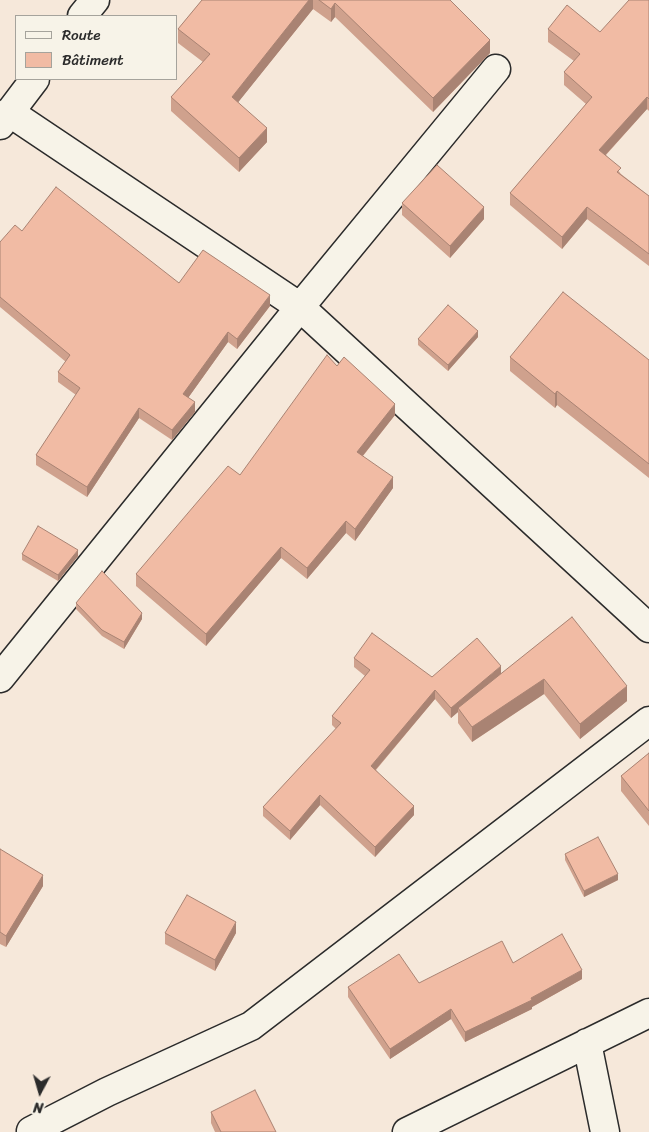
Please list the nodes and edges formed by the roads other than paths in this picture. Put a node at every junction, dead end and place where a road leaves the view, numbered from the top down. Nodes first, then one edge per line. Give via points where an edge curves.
1 (95, 0) edge
2 (83, 15) edge
3 (496, 69) dead end
4 (34, 80) edge
5 (5, 118) edge
6 (300, 307) junction
7 (649, 628) edge
8 (0, 678) edge
9 (649, 721) edge
10 (649, 1013) edge
11 (587, 1043) junction
12 (31, 1131) edge
13 (407, 1132) edge
14 (605, 1132) edge

1 - 2 street
3 - 6 street
4 - 5 street
5 - 6 street
6 - 7 street
6 - 8 street
9 - 12 street via 251,1026
10 - 11 street
11 - 13 street
11 - 14 street

